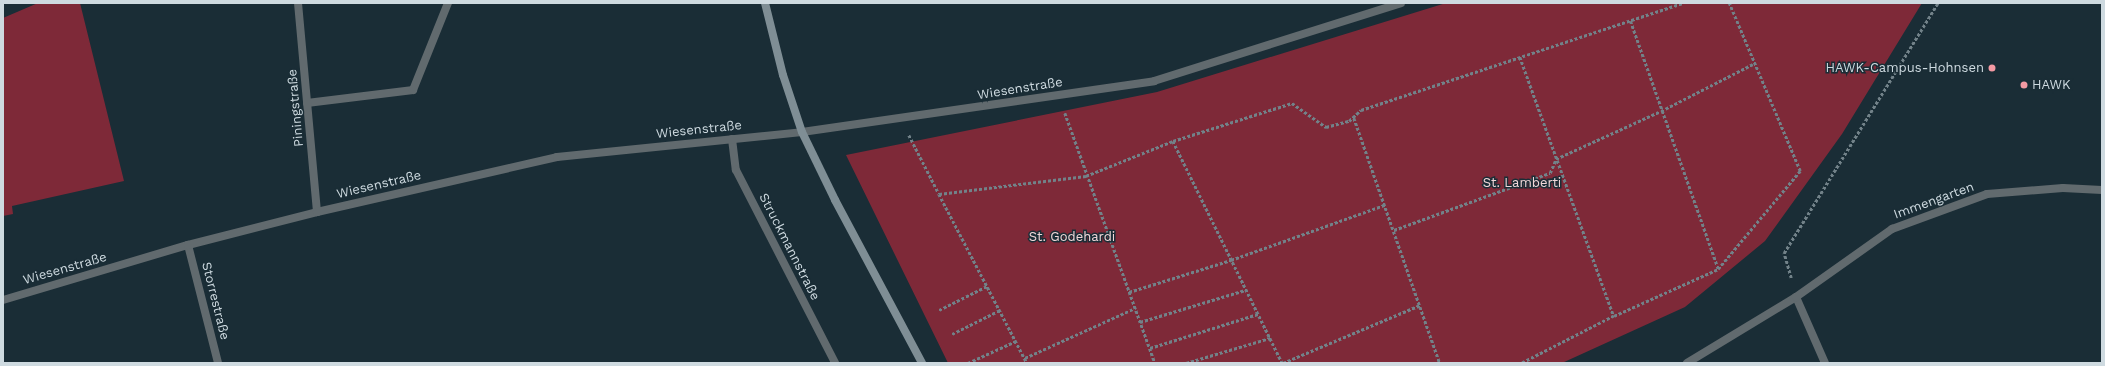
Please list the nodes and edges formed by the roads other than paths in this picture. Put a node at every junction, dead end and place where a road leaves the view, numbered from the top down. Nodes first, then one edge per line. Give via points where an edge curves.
1 (298, 3) edge
2 (448, 3) edge
3 (765, 3) edge
4 (1401, 3) edge
5 (307, 103) junction
6 (802, 132) junction
7 (732, 139) junction
8 (2102, 190) edge
9 (317, 212) junction
10 (188, 245) junction
11 (1796, 297) junction
12 (3, 300) edge
13 (218, 363) edge
14 (834, 363) edge
15 (922, 363) edge
16 (1687, 363) edge
17 (1826, 363) edge

1 - 5 street, Piningstraße
2 - 5 street via 413,90
3 - 6 main road via 783,75
4 - 6 street, Wiesenstraße via 1154,81
5 - 9 street, Piningstraße
6 - 7 street, Wiesenstraße
6 - 15 main road via 835,200
7 - 9 street, Wiesenstraße via 556,157
7 - 14 street, Struckmannstraße via 736,170
8 - 11 street, Immengarten via 2063,188 1987,194 1892,229
9 - 10 street, Wiesenstraße
10 - 12 street, Wiesenstraße
10 - 13 street, Storrestraße
11 - 16 street, Immengarten
11 - 17 street

